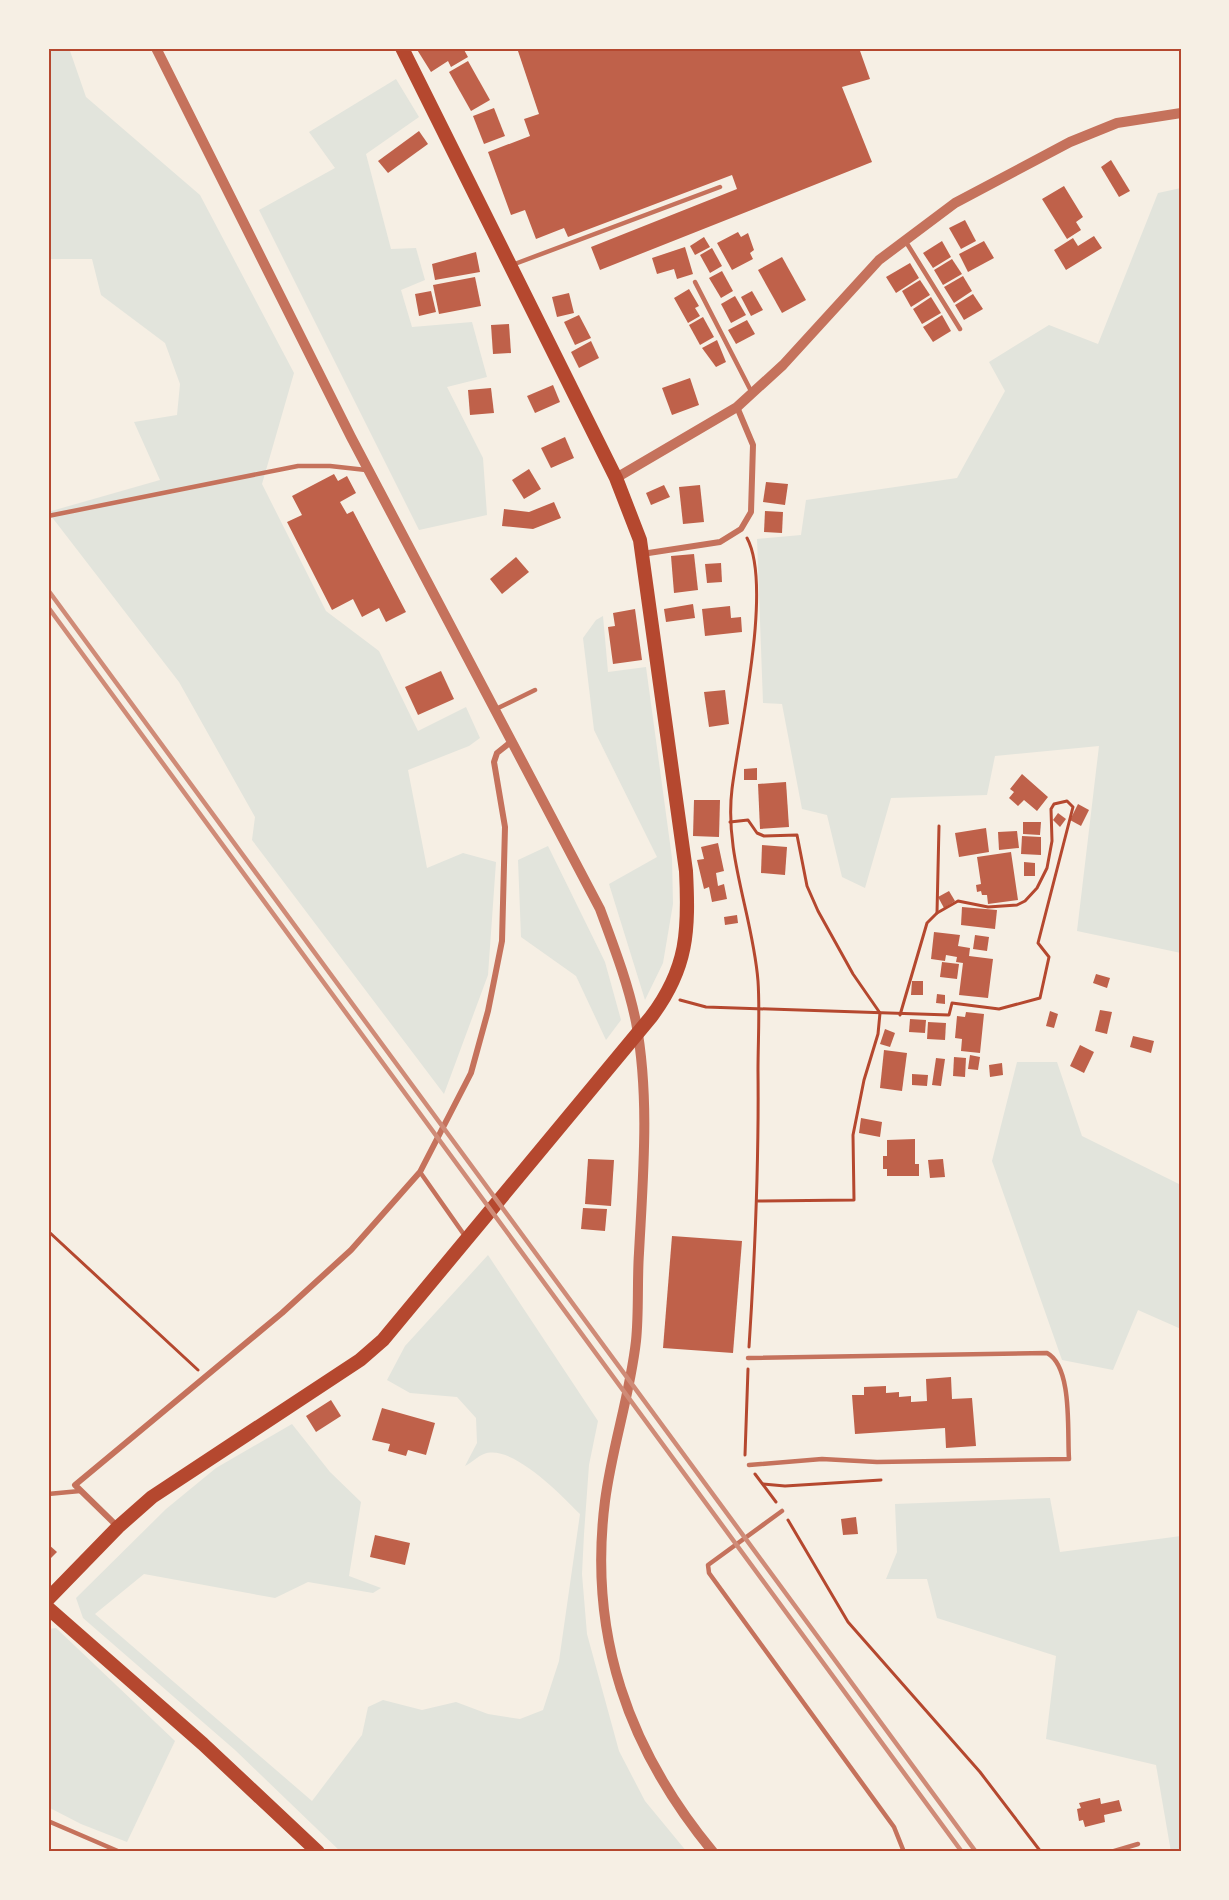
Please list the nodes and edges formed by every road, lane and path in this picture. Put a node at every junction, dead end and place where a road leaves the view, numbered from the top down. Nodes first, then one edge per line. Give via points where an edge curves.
1 (156, 48) edge
2 (402, 48) edge
3 (1181, 113) edge
4 (720, 187) dead end
5 (904, 240) junction
6 (510, 266) junction
7 (695, 282) dead end
8 (960, 329) dead end
9 (752, 393) junction
10 (737, 407) junction
11 (369, 470) junction
12 (616, 478) junction
13 (48, 516) edge
14 (741, 528) junction
15 (642, 554) junction
16 (535, 690) dead end
17 (496, 709) junction
18 (512, 741) junction
19 (730, 822) junction
20 (939, 826) dead end
21 (937, 913) junction
22 (667, 996) junction
23 (758, 1008) junction
24 (880, 1013) junction
25 (900, 1015) junction
26 (420, 1172) junction
27 (758, 1201) junction
28 (48, 1231) edge
29 (468, 1239) junction
30 (748, 1358) junction
31 (206, 1377) junction
32 (749, 1465) junction
33 (881, 1480) dead end
34 (763, 1484) junction
35 (80, 1491) junction
36 (48, 1494) edge
37 (782, 1511) junction
38 (118, 1527) junction
39 (48, 1599) edge
40 (48, 1608) edge
41 (48, 1821) edge
42 (1138, 1844) dead end
43 (120, 1852) edge
44 (318, 1852) edge
45 (713, 1852) edge
46 (904, 1852) edge
47 (1041, 1852) edge
48 (1111, 1852) edge

1 - 11 street
2 - 6 main road
3 - 5 street via 1117,123 1070,142 955,203
4 - 6 lane
5 - 8 lane
5 - 9 street via 856,283 783,365
6 - 12 main road
7 - 9 lane
9 - 10 street
10 - 12 street
10 - 14 street via 753,445 751,512
11 - 13 lane via 298,466
11 - 17 street
12 - 15 main road
14 - 15 street via 720,542
14 - 19 path via 754,561 756,596
15 - 22 main road via 686,871 685,949
16 - 17 lane
17 - 18 street
18 - 26 street via 496,753 494,762 505,827 502,941 471,1073
18 - 45 street via 600,909 636,1022 645,1131 633,1357 614,1442 601,1544 602,1598 608,1646 642,1746 682,1814
19 - 23 path via 756,969
19 - 24 path via 748,820 764,836 797,835 807,886 818,911
20 - 21 path
21 - 25 path via 927,923
21 - 25 path via 958,901 988,907 1017,905 1025,900 1037,888 1047,868 1054,804 1067,801 1073,807 1038,943 1049,957 1040,998 999,1009 952,1003 949,1015
22 - 23 path via 706,1007
22 - 29 main road
23 - 24 path
23 - 27 path
24 - 25 path
24 - 27 path via 853,1135 854,1200
26 - 29 lane
26 - 31 street via 351,1250
27 - 30 path
28 - 31 path
29 - 38 main road via 383,1341 360,1360 152,1497
30 - 32 path via 745,1455
30 - 32 lane via 1047,1353 1059,1363 1066,1392 1069,1459 822,1459
31 - 35 street via 75,1485
32 - 34 path
33 - 34 path
34 - 37 path
35 - 36 lane
35 - 38 street
37 - 46 lane via 708,1565 714,1583 894,1827
37 - 47 path via 848,1622 980,1772
38 - 39 main road
40 - 44 main road
41 - 43 lane
42 - 48 lane

